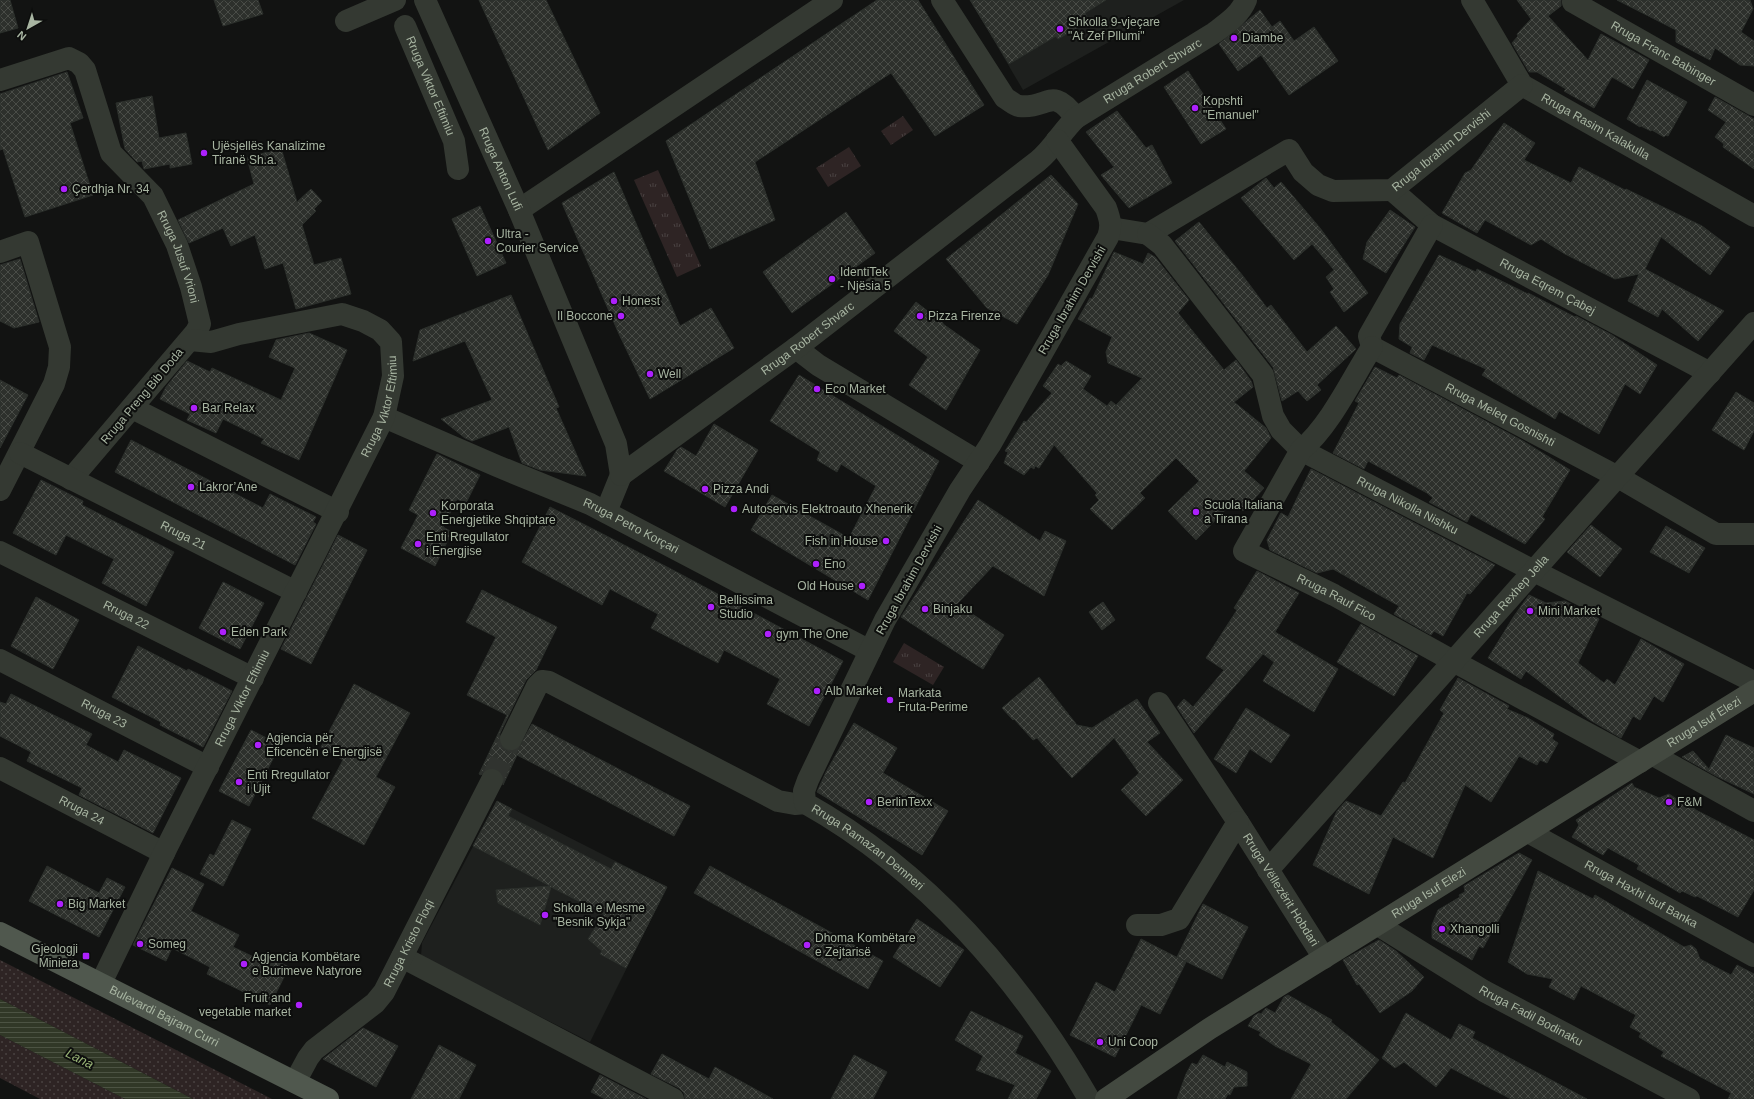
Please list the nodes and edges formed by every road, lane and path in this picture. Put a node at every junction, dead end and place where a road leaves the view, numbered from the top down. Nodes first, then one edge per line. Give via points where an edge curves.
1 (395, 0) edge
2 (425, 0) edge
3 (832, 0) edge
4 (942, 0) edge
5 (1246, 0) edge
6 (1472, 0) edge
7 (1573, 2) dead end
8 (346, 20) dead end
9 (405, 26) dead end
10 (0, 80) edge
11 (1522, 85) junction
12 (1754, 105) edge
13 (1076, 118) junction
14 (1057, 140) junction
15 (458, 169) dead end
16 (1392, 190) junction
17 (519, 210) junction
18 (1754, 216) edge
19 (1432, 225) junction
20 (1111, 228) junction
21 (1148, 234) junction
22 (0, 252) edge
23 (1754, 324) edge
24 (190, 340) junction
25 (391, 342) joint
26 (1372, 347) junction
27 (796, 348) junction
28 (1710, 373) junction
29 (132, 408) junction
30 (384, 417) junction
31 (1301, 450) junction
32 (20, 452) junction
33 (979, 462) junction
34 (621, 475) junction
35 (1618, 476) junction
36 (71, 479) junction
37 (0, 490) edge
38 (338, 512) junction
39 (606, 512) junction
40 (1754, 534) edge
41 (0, 552) edge
42 (1534, 571) junction
43 (296, 592) junction
44 (870, 651) junction
45 (0, 660) edge
46 (1453, 661) junction
47 (253, 678) junction
48 (1754, 682) edge
49 (1754, 691) edge
50 (1159, 703) dead end
51 (511, 739) tunnel mouth
52 (1646, 758) junction
53 (208, 767) junction
54 (0, 768) edge
55 (492, 780) tunnel mouth
56 (805, 803) junction
57 (1754, 811) edge
58 (1238, 822) junction
59 (1528, 832) junction
60 (164, 853) junction
61 (1268, 870) junction
62 (1138, 925) dead end
63 (1378, 925) junction
64 (0, 932) edge
65 (1754, 956) edge
66 (402, 957) junction
67 (1324, 958) junction
68 (101, 983) junction
69 (294, 1082) junction
70 (328, 1099) edge
71 (673, 1099) edge
72 (1089, 1099) edge
73 (1106, 1099) edge
74 (1689, 1099) edge

1 - 8 street
2 - 17 street, Rruga Anton Lufi
3 - 17 street
4 - 13 street via 1005,98 1018,106 1060,101
5 - 13 street, Rruga Robert Shvarc via 1234,17 1214,33
6 - 11 street
7 - 12 street, Rruga Franc Babinger
9 - 15 street, Rruga Viktor Eftimiu via 454,141
10 - 24 street, Rruga Jusuf Vrioni via 69,58 85,70 111,153 153,196 177,245 200,324
11 - 16 street, Rruga Ibrahim Dervishi
11 - 18 street, Rruga Rasim Kalakulla
13 - 14 street, Rruga Robert Shvarc
14 - 20 street via 1106,208
14 - 27 street, Rruga Robert Shvarc via 1042,158
16 - 19 street, Rruga Eqrem Çabej
16 - 21 street, Rruga Ibrahim Dervishi via 1333,191 1318,185 1303,172 1289,150
17 - 34 street, Rruga Anton Lufi via 616,444
19 - 26 street via 1369,336
19 - 28 street, Rruga Eqrem Çabej
20 - 21 street
20 - 33 street, Rruga Ibrahim Dervishi
21 - 31 street, Rruga Nikolla Nishku via 1162,245 1263,375 1274,416 1281,430
22 - 32 street via 28,242 60,347 59,367 54,384
23 - 28 street, Rruga Rexhep Jella
24 - 25 street, Rruga Preng Bib Doda via 211,342 342,314 380,330
24 - 29 street, Rruga Preng Bib Doda
25 - 30 street, Rruga Viktor Eftimiu via 392,376
26 - 31 street, Rruga Rauf Fico via 1329,418 1312,441
26 - 35 street, Rruga Meleq Gosnishti
27 - 33 street via 818,365
27 - 34 street, Rruga Robert Shvarc
28 - 35 street, Rruga Rexhep Jella
29 - 36 street, Rruga Preng Bib Doda
29 - 38 street
30 - 38 street, Rruga Viktor Eftimiu
30 - 39 street, Rruga Petro Korçari
31 - 42 street, Rruga Nikolla Nishku
31 - 46 street, Rruga Rauf Fico via 1244,551 1334,595
32 - 36 street
32 - 37 street
33 - 44 street, Rruga Ibrahim Dervishi via 934,534
34 - 39 street
35 - 40 street, Rruga Meleq Gosnishti via 1716,534
35 - 42 street, Rruga Rexhep Jella
36 - 43 street, Rruga 21
38 - 43 street, Rruga Viktor Eftimiu
39 - 44 street, Rruga Petro Korçari
41 - 47 street, Rruga 22
42 - 46 street, Rruga Rexhep Jella
42 - 48 street, Rruga Nikolla Nishku
43 - 47 street, Rruga Viktor Eftimiu
44 - 56 street, Rruga Ibrahim Dervishi via 808,780 804,791
45 - 53 street, Rruga 23
46 - 52 street, Rruga Rauf Fico
46 - 61 street, Rruga Rexhep Jella
47 - 53 street, Rruga Viktor Eftimiu
49 - 52 main road, Rruga Isuf Elezi
50 - 58 street, Rruga Vëllezërit Hobdari
51 - 56 street, Rruga Ramazan Demneri via 537,686 542,681 549,682 778,801
52 - 57 street, Rruga Rauf Fico
52 - 59 main road, Rruga Isuf Elezi
53 - 60 street, Rruga Viktor Eftimiu
54 - 60 street, Rruga 24
55 - 66 street, Rruga Kristo Floqi
56 - 72 street, Rruga Ramazan Demneri via 847,828 876,850 955,918 1018,992
58 - 61 street, Rruga Vëllezërit Hobdari
58 - 62 street, Rruga Vëllezërit Hobdari via 1179,919 1161,925
59 - 63 main road, Rruga Isuf Elezi
59 - 65 street, Rruga Haxhi Isuf Banka
60 - 68 street, Rruga Viktor Eftimiu
61 - 67 street, Rruga Vëllezërit Hobdari
63 - 67 main road, Rruga Isuf Elezi
63 - 74 street, Rruga Fadil Bodinaku via 1484,991
64 - 68 main road, Bulevardi Bajram Curri
66 - 69 street, Rruga Kristo Floqi via 384,992 375,1003 314,1050
66 - 71 street
67 - 73 main road, Rruga Isuf Elezi via 1209,1029
68 - 69 main road, Bulevardi Bajram Curri
69 - 70 main road, Bulevardi Bajram Curri

